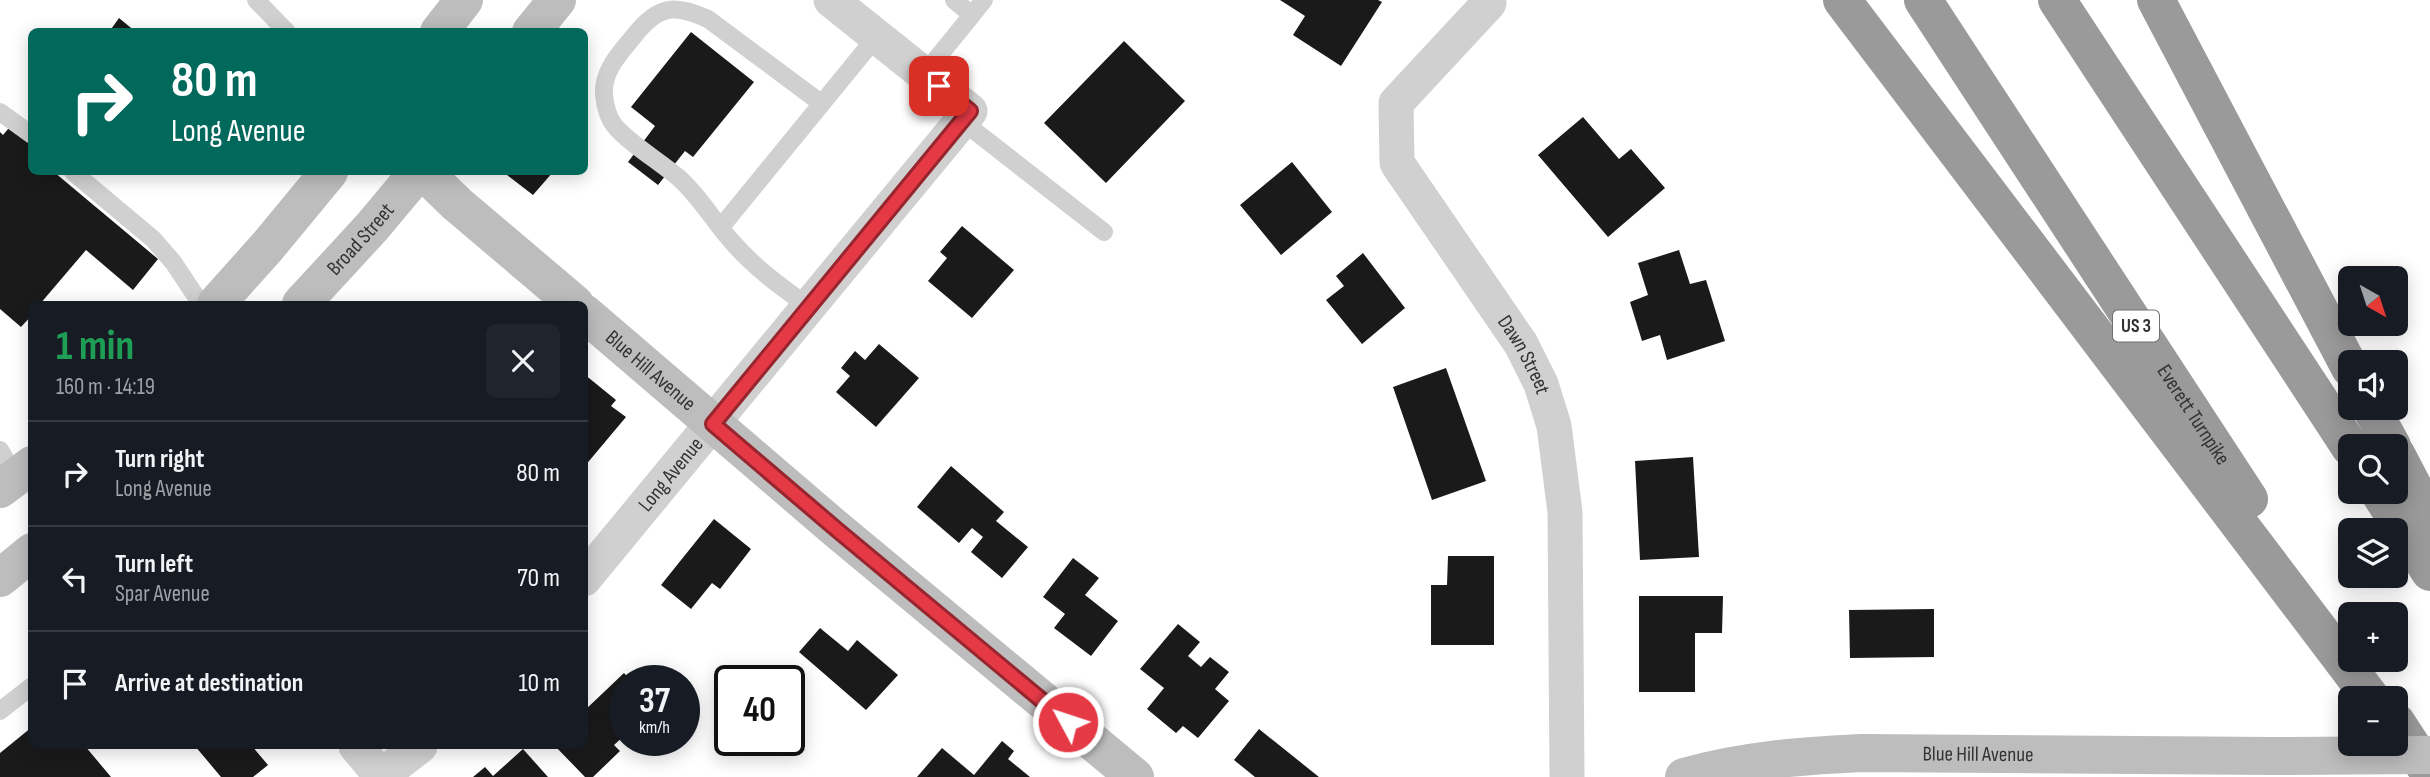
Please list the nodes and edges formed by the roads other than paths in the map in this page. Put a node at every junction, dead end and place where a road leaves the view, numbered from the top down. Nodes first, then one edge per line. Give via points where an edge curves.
1 (256, 0) edge
2 (557, 0) edge
3 (831, 0) edge
4 (954, 0) edge
5 (984, 0) edge
6 (1842, 0) edge
7 (1923, 0) edge
8 (2057, 0) edge
9 (2156, 0) edge
10 (1489, 3) dead end
11 (972, 15) junction
12 (282, 28) edge
13 (534, 28) edge
14 (877, 36) junction
15 (924, 74) junction
16 (821, 103) junction
17 (0, 112) edge
18 (966, 116) junction
19 (28, 132) edge
20 (77, 175) edge
21 (327, 175) edge
22 (415, 175) edge
23 (427, 175) edge
24 (721, 228) junction
25 (1104, 232) dead end
26 (199, 301) edge
27 (219, 301) edge
28 (304, 301) edge
29 (571, 301) edge
30 (808, 307) junction
31 (588, 316) edge
32 (2341, 350) edge
33 (713, 424) junction
34 (2341, 434) edge
35 (2408, 477) edge
36 (2387, 504) edge
37 (2430, 519) edge
38 (28, 555) edge
39 (2430, 572) edge
40 (588, 574) edge
41 (0, 578) edge
42 (2338, 635) edge
43 (2362, 686) edge
44 (28, 689) edge
45 (1, 709) edge
46 (2408, 741) edge
47 (2408, 746) edge
48 (358, 749) edge
49 (416, 749) edge
50 (2430, 755) edge
51 (2430, 775) edge
52 (381, 777) edge
53 (1135, 777) edge
54 (1567, 777) edge
55 (1684, 777) edge

1 - 12 lane
2 - 13 street
3 - 14 street
4 - 11 lane
5 - 11 lane
6 - 43 highway
7 - 42 highway, Everett Turnpike / US 3
8 - 34 highway
9 - 32 highway
10 - 54 street, Dawn Street via 1395,103 1397,163 1521,344 1541,384 1554,426 1565,512
11 - 15 lane
14 - 15 street
14 - 16 lane
15 - 18 street
16 - 24 lane
16 - 24 lane via 708,19 674,8 657,12 645,22 608,68 604,84 607,114 615,126 680,179
17 - 19 lane
18 - 25 lane
18 - 30 street, Long Avenue
20 - 26 lane via 153,239
21 - 27 street
22 - 28 street, Broad Street
23 - 29 street
24 - 30 lane via 747,258
30 - 33 street, Long Avenue
31 - 33 street, Blue Hill Avenue
33 - 40 street, Long Avenue
33 - 53 street, Blue Hill Avenue
35 - 37 highway
36 - 39 highway
38 - 41 street
44 - 45 lane
46 - 51 highway
47 - 51 highway
48 - 52 street
49 - 52 street
50 - 55 street, Blue Hill Avenue, bridge via 1861,753 1749,762

